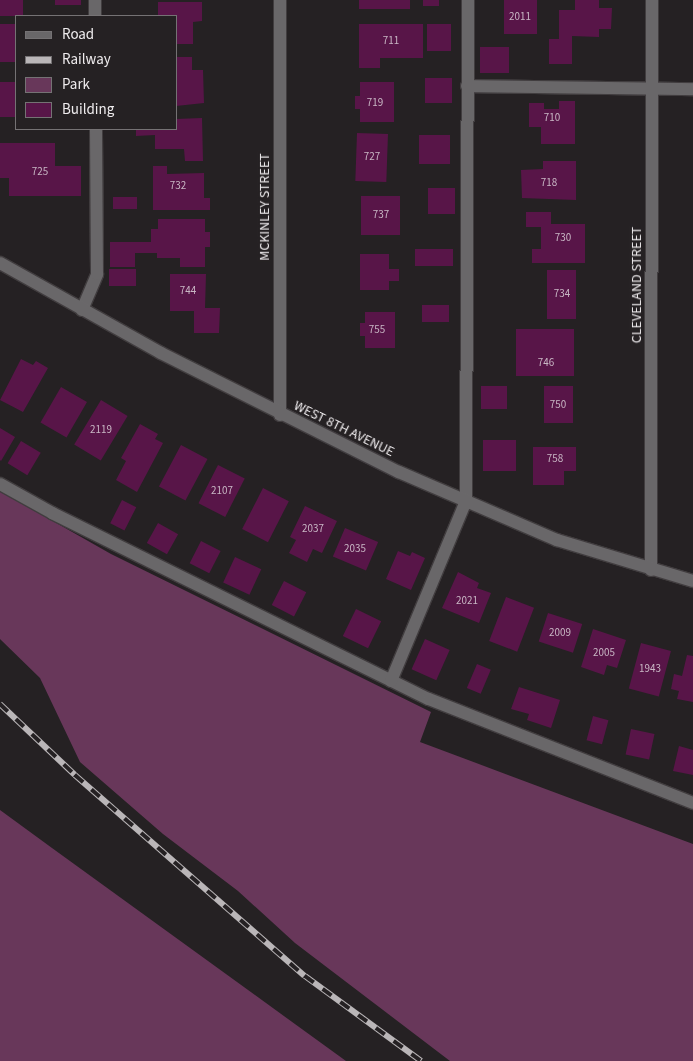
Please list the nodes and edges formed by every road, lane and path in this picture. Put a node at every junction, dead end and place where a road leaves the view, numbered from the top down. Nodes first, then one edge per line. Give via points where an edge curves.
1 (95, 0) edge
2 (280, 0) edge
3 (468, 0) edge
4 (652, 0) edge
5 (95, 15) edge
6 (467, 86) junction
7 (693, 88) edge
8 (652, 89) junction
9 (96, 130) edge
10 (0, 263) edge
11 (82, 310) junction
12 (280, 415) junction
13 (0, 484) edge
14 (466, 501) junction
15 (651, 570) junction
16 (693, 581) edge
17 (391, 681) junction
18 (693, 803) edge

1 - 5 street
2 - 12 street, MCKINLEY STREET
3 - 6 street
4 - 8 street, CLEVELAND STREET
6 - 8 street
6 - 14 street
7 - 8 street
8 - 15 street, CLEVELAND STREET
9 - 11 street via 97,274
10 - 11 street, WEST 8TH AVENUE
11 - 12 street, WEST 8TH AVENUE
12 - 14 street, WEST 8TH AVENUE
13 - 17 street via 52,513
14 - 15 street, WEST 8TH AVENUE via 558,540
14 - 17 street
15 - 16 street, WEST 8TH AVENUE
17 - 18 street via 474,718

